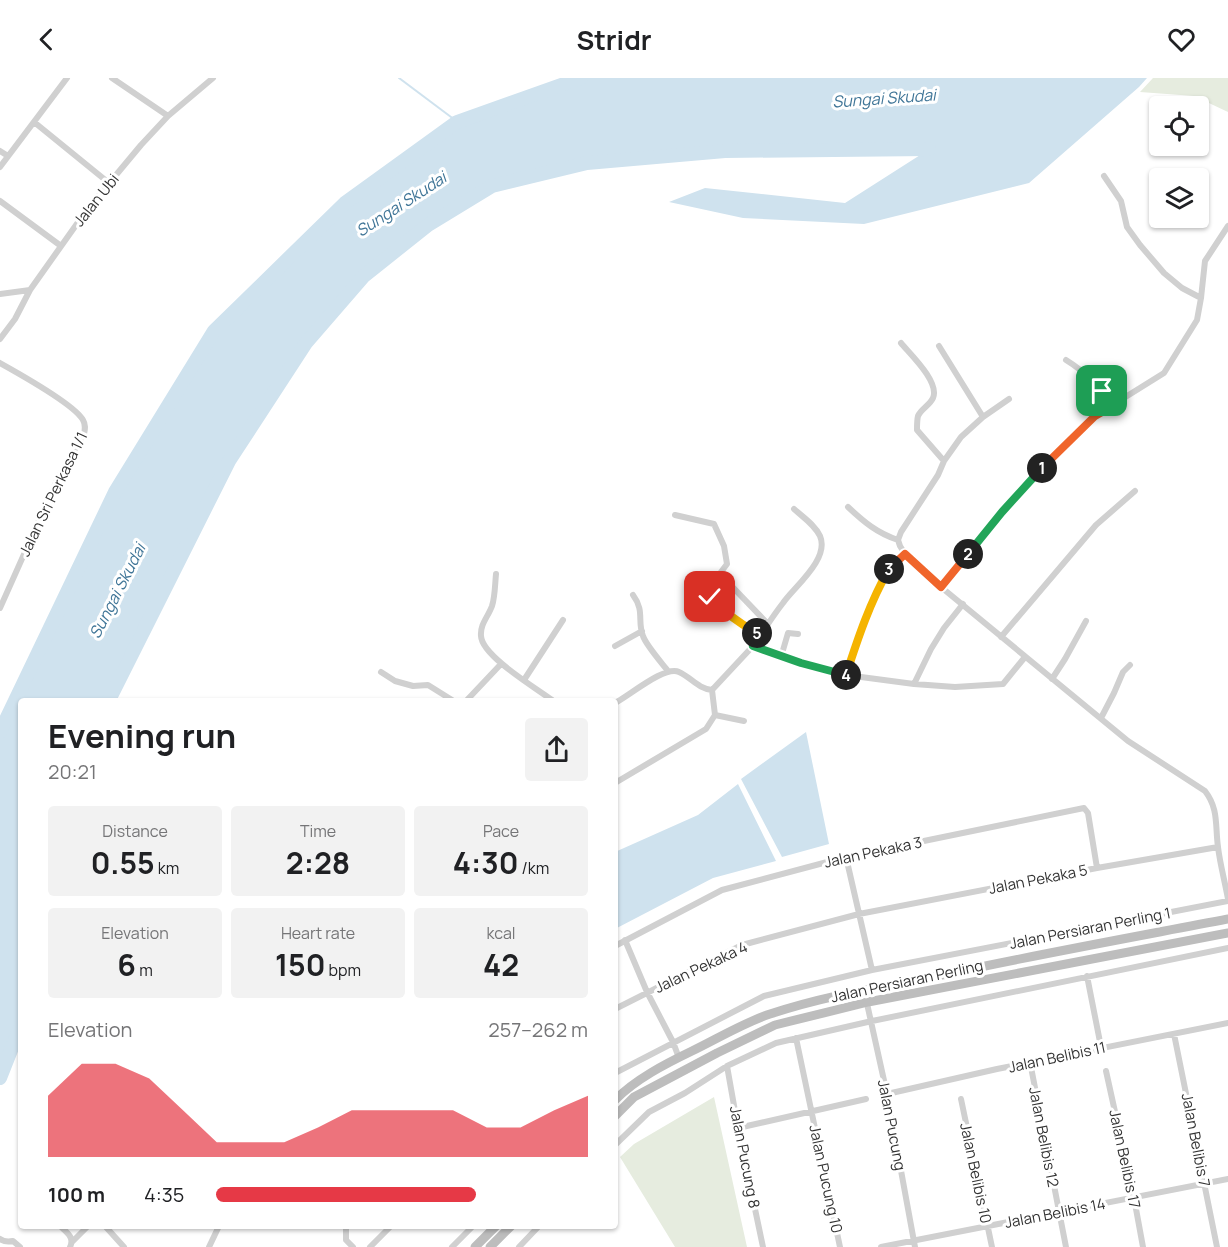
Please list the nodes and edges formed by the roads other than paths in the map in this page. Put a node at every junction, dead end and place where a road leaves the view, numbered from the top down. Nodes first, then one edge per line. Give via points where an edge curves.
1 (67, 78) edge
2 (112, 78) edge
3 (127, 78) edge
4 (213, 78) edge
5 (123, 85) junction
6 (168, 116) junction
7 (34, 122) junction
8 (0, 150) edge
9 (8, 156) junction
10 (0, 167) edge
11 (1104, 176) dead end
12 (109, 183) junction
13 (0, 201) edge
14 (1228, 226) edge
15 (61, 246) junction
16 (30, 290) junction
17 (0, 294) edge
18 (1201, 298) junction
19 (0, 339) edge
20 (901, 343) dead end
21 (939, 346) dead end
22 (1066, 360) dead end
23 (0, 363) edge
24 (1009, 399) dead end
25 (1114, 405) junction
26 (983, 417) junction
27 (944, 461) junction
28 (1135, 491) dead end
29 (848, 507) dead end
30 (794, 509) dead end
31 (675, 514) dead end
32 (898, 540) junction
33 (905, 554) junction
34 (496, 574) dead end
35 (941, 587) junction
36 (633, 595) dead end
37 (710, 597) dead end
38 (963, 604) junction
39 (0, 608) edge
40 (563, 620) dead end
41 (1086, 621) dead end
42 (768, 624) junction
43 (642, 631) junction
44 (798, 634) dead end
45 (760, 635) junction
46 (1001, 637) junction
47 (615, 646) dead end
48 (753, 646) junction
49 (781, 657) junction
50 (1025, 657) junction
51 (501, 664) junction
52 (1130, 665) dead end
53 (668, 671) junction
54 (381, 672) dead end
55 (846, 675) junction
56 (1052, 679) junction
57 (524, 680) junction
58 (914, 684) junction
59 (712, 690) junction
60 (449, 698) edge
61 (469, 698) edge
62 (549, 698) edge
63 (618, 701) edge
64 (715, 715) junction
65 (1101, 718) junction
66 (744, 721) dead end
67 (618, 781) edge
68 (1218, 847) junction
69 (846, 857) junction
70 (1098, 868) junction
71 (1228, 900) edge
72 (859, 914) junction
73 (1228, 919) edge
74 (1228, 933) edge
75 (625, 940) junction
76 (618, 944) edge
77 (1228, 948) edge
78 (872, 970) junction
79 (1087, 976) junction
80 (864, 990) junction
81 (647, 992) junction
82 (868, 1002) junction
83 (618, 1007) edge
84 (872, 1021) junction
85 (1228, 1023) edge
86 (1174, 1034) junction
87 (796, 1038) junction
88 (673, 1042) junction
89 (1101, 1047) junction
90 (679, 1058) junction
91 (1030, 1062) junction
92 (727, 1066) junction
93 (618, 1071) edge
94 (1106, 1071) dead end
95 (887, 1094) junction
96 (618, 1097) edge
97 (866, 1099) dead end
98 (961, 1099) dead end
99 (811, 1112) junction
100 (618, 1113) edge
101 (738, 1128) junction
102 (618, 1142) edge
103 (1228, 1179) edge
104 (1205, 1184) junction
105 (1134, 1198) junction
106 (1059, 1212) junction
107 (987, 1226) junction
108 (63, 1229) edge
109 (85, 1229) edge
110 (108, 1229) edge
111 (218, 1229) edge
112 (346, 1229) edge
113 (388, 1229) edge
114 (470, 1229) edge
115 (493, 1229) edge
116 (508, 1229) edge
117 (536, 1229) edge
118 (0, 1239) edge
119 (71, 1244) edge
120 (914, 1244) edge
121 (20, 1247) edge
122 (124, 1247) edge
123 (209, 1247) edge
124 (353, 1247) edge
125 (370, 1247) edge
126 (452, 1247) edge
127 (475, 1247) edge
128 (490, 1247) edge
129 (519, 1247) edge
130 (763, 1247) edge
131 (840, 1247) edge
132 (881, 1247) edge
133 (992, 1247) edge
134 (1066, 1247) edge
135 (1143, 1247) edge
136 (1217, 1247) edge

1 - 7 street
2 - 5 street
3 - 5 street
4 - 6 street, Jalan Ubi
5 - 6 street
6 - 12 street, Jalan Ubi
7 - 9 street
7 - 12 street
8 - 9 street
9 - 10 street
11 - 18 street via 1121,201 1127,227 1140,245 1164,273
12 - 15 street, Jalan Ubi
13 - 15 street
14 - 18 street via 1205,261
15 - 16 street, Jalan Ubi
16 - 17 street
16 - 19 street, Jalan Ubi
18 - 25 street via 1197,320 1164,373
20 - 27 street via 933,384 933,398 918,416 917,430
21 - 26 street
22 - 25 street via 1090,377
23 - 39 street, Jalan Sri Perkasa 1/1 via 49,393 82,418 86,426 58,478
24 - 26 street
25 - 35 street via 1095,416 1048,462
26 - 27 street via 961,437
27 - 32 street
28 - 46 street via 1096,525
29 - 32 street via 872,528
30 - 42 street via 821,537 822,548 812,569
31 - 42 street via 714,524 724,546 727,564 723,577
32 - 33 street
33 - 35 street
33 - 55 street via 891,566 878,588
34 - 51 street via 492,606 482,623 481,638
35 - 38 street
36 - 43 street via 640,606
37 - 45 street via 734,620
38 - 46 street
38 - 58 street via 931,649
40 - 57 street
41 - 56 street
42 - 45 street
43 - 47 street
43 - 53 street
44 - 49 street via 788,633
45 - 48 street
46 - 50 street
48 - 49 street
48 - 59 street
49 - 55 street
50 - 56 street
50 - 58 street via 1003,684
51 - 57 street
51 - 61 street
52 - 65 street
53 - 59 street via 678,671 704,689
53 - 63 street
54 - 60 street via 413,686 428,685
55 - 58 street
56 - 65 street
57 - 62 street
59 - 64 street
64 - 66 street
64 - 67 street via 706,729
65 - 68 street via 1128,741 1204,791 1215,810
68 - 70 street, Jalan Pekaka 5
68 - 71 street
69 - 70 street, Jalan Pekaka 3 via 1084,808
69 - 72 street
69 - 75 street, Jalan Pekaka 3 via 722,890
70 - 72 street, Jalan Pekaka 5
71 - 78 street, Jalan Persiaran Perling 1
72 - 78 street
72 - 81 street, Jalan Pekaka 4 via 742,945
73 - 80 main road, Jalan Persiaran Perling
74 - 82 main road, Jalan Persiaran Perling
75 - 76 street, Jalan Pekaka 3
75 - 81 street
77 - 79 street
78 - 88 street, Jalan Persiaran Perling 1 via 764,996
79 - 84 street
79 - 89 street
80 - 82 street, Jalan Pucung
80 - 90 main road, Jalan Persiaran Perling via 767,1015
81 - 83 street, Jalan Pekaka 4
81 - 88 street
82 - 84 street, Jalan Pucung
82 - 100 main road, Jalan Persiaran Perling via 775,1025 634,1097
84 - 87 street
84 - 95 street, Jalan Pucung
85 - 86 street, Jalan Belibis 11
86 - 89 street, Jalan Belibis 11
86 - 104 street, Jalan Belibis 7
87 - 92 street
87 - 99 street, Jalan Pucung 10
88 - 90 street
88 - 93 street, Jalan Persiaran Perling 1
89 - 91 street, Jalan Belibis 11
90 - 96 main road, Jalan Persiaran Perling
91 - 95 street, Jalan Belibis 11
91 - 106 street, Jalan Belibis 12
92 - 101 street, Jalan Pucung 8
92 - 102 street via 649,1112
94 - 105 street, Jalan Belibis 17
95 - 120 street, Jalan Pucung
97 - 99 street
98 - 107 street, Jalan Belibis 10
99 - 101 street
99 - 131 street, Jalan Pucung 10
101 - 130 street, Jalan Pucung 8
103 - 104 street, Jalan Belibis 14
104 - 105 street, Jalan Belibis 14
104 - 136 street, Jalan Belibis 7
105 - 106 street, Jalan Belibis 14
105 - 135 street, Jalan Belibis 17
106 - 107 street, Jalan Belibis 14
106 - 134 street, Jalan Belibis 12
107 - 120 street, Jalan Belibis 14
107 - 133 street, Jalan Belibis 10
108 - 119 street via 71,1237
109 - 119 street
110 - 122 street
111 - 123 street
112 - 124 street via 346,1240
113 - 125 street
114 - 126 street
115 - 127 main road
116 - 128 main road
117 - 129 street
118 - 121 street
120 - 132 street, Jalan Belibis 14

